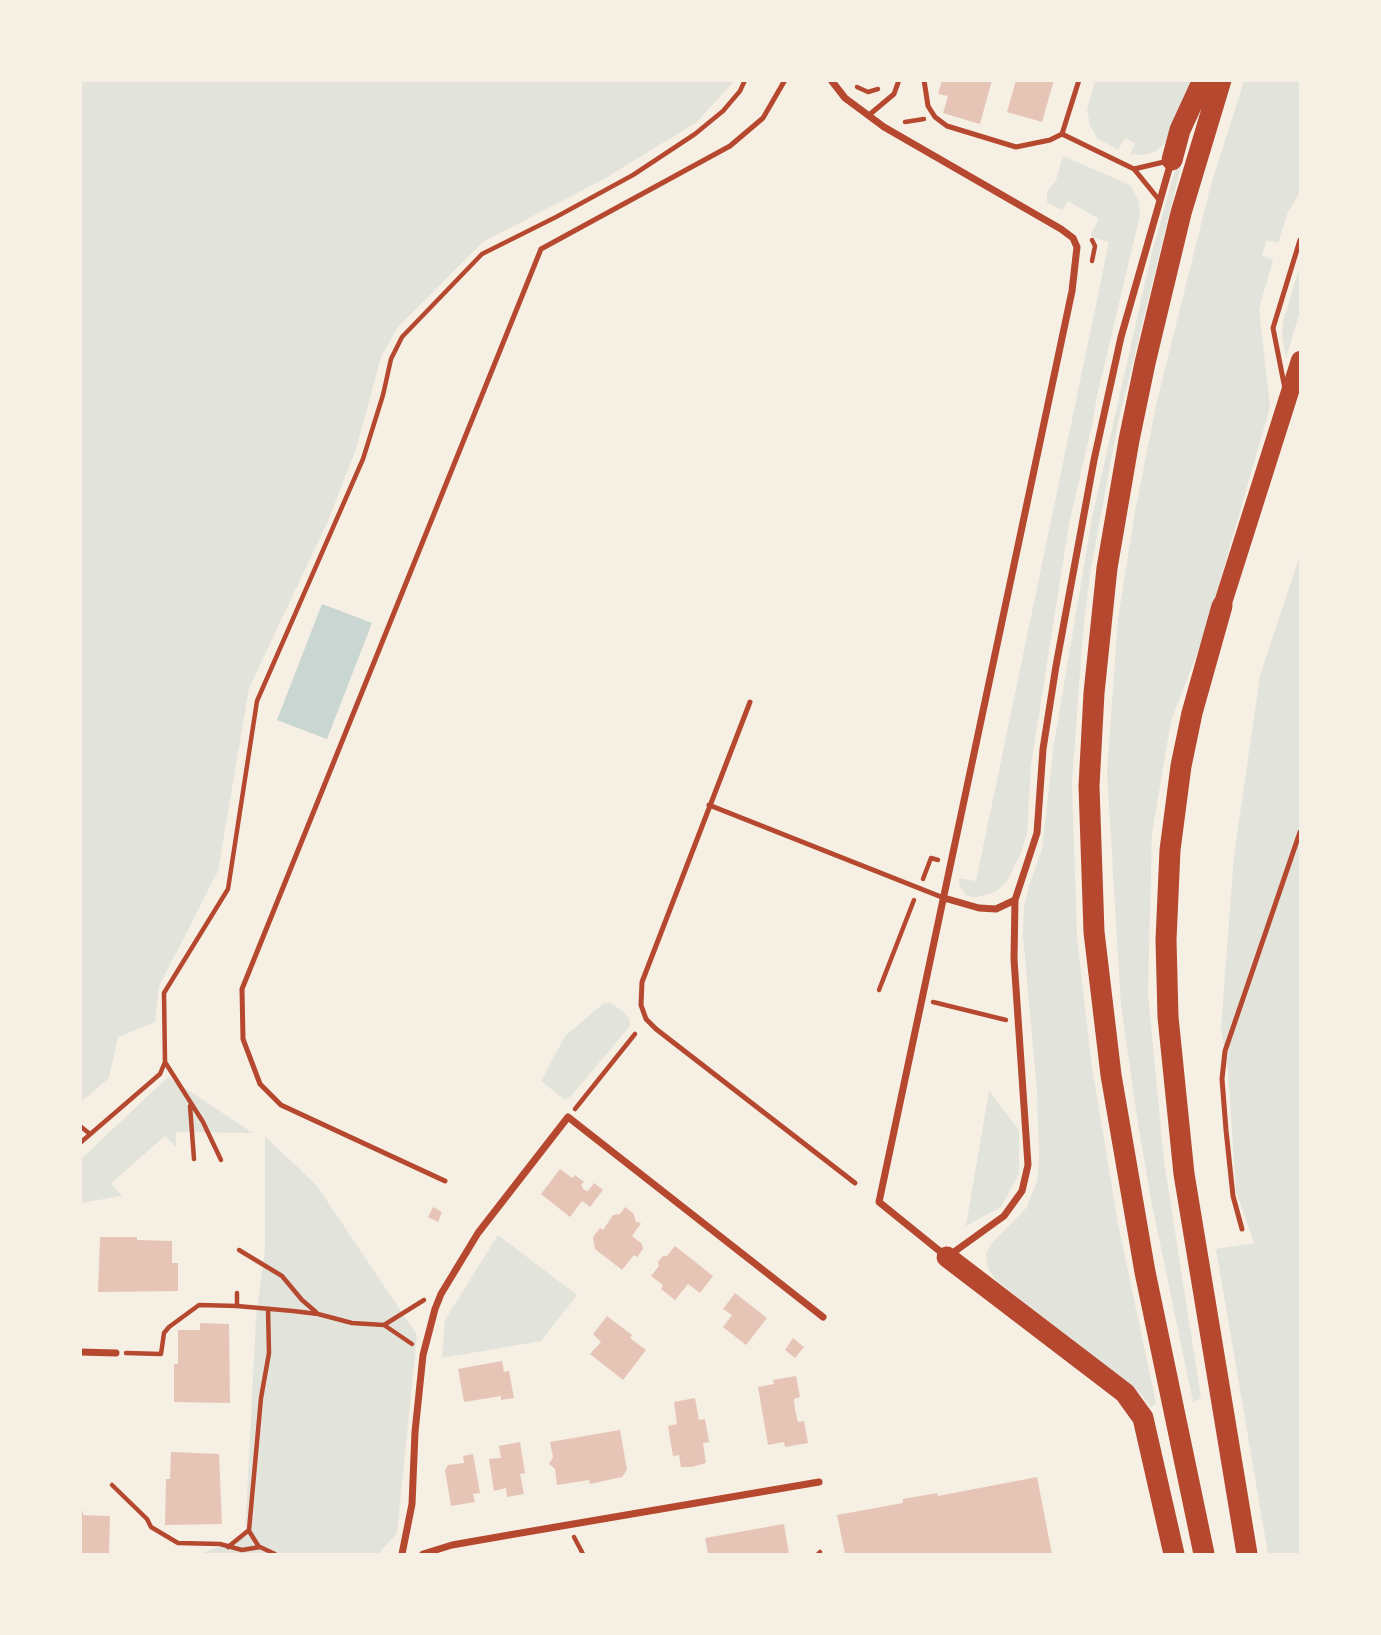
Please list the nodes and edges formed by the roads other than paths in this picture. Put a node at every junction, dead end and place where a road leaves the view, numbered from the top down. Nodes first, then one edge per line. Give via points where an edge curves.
1 (785, 80) edge
2 (831, 80) edge
3 (899, 80) edge
4 (924, 80) edge
5 (1079, 80) edge
6 (1203, 80) edge
7 (1221, 80) edge
8 (869, 115) junction
9 (1062, 134) junction
10 (1172, 160) junction
11 (1134, 169) junction
12 (1160, 201) junction
13 (1300, 240) edge
14 (1300, 360) edge
15 (1287, 402) junction
16 (1222, 606) joint
17 (750, 702) dead end
18 (709, 805) junction
19 (1300, 832) edge
20 (944, 898) junction
21 (1015, 900) junction
22 (445, 1181) dead end
23 (855, 1183) dead end
24 (1242, 1229) dead end
25 (947, 1257) junction
26 (822, 1317) dead end
27 (80, 1352) edge
28 (116, 1353) road end
29 (819, 1482) dead end
30 (402, 1555) edge
31 (423, 1555) edge
32 (1174, 1555) edge
33 (1203, 1555) edge
34 (1247, 1555) edge

1 - 22 lane via 763,118 730,146 541,249 242,989 243,1039 260,1084 281,1105
2 - 8 street via 845,98
3 - 8 lane via 894,94
4 - 9 lane via 929,106 947,126 1016,147
5 - 9 lane
6 - 10 highway
7 - 33 highway via 1178,226 1129,440 1107,568 1092,706 1089,786 1094,932 1113,1088
8 - 20 street via 1060,229 1077,247 1072,291
9 - 11 lane
10 - 11 lane
10 - 12 street
11 - 12 lane
12 - 21 street via 1121,337 1091,471 1050,701 1037,833
13 - 15 lane via 1273,328
14 - 15 main road
15 - 16 main road
16 - 34 highway via 1181,766 1170,850 1168,1017 1184,1174
17 - 18 lane
18 - 20 lane
18 - 23 lane via 642,982 643,1012 656,1029
19 - 24 lane via 1225,1051 1226,1130 1233,1196
20 - 21 street via 996,909
20 - 25 street via 879,1202
21 - 25 street via 1014,959 1028,1165 1022,1191 1004,1216
25 - 32 highway via 1125,1393 1143,1418
26 - 30 street via 568,1117 478,1233 441,1294 423,1355 412,1504
27 - 28 street
29 - 31 street via 452,1545

